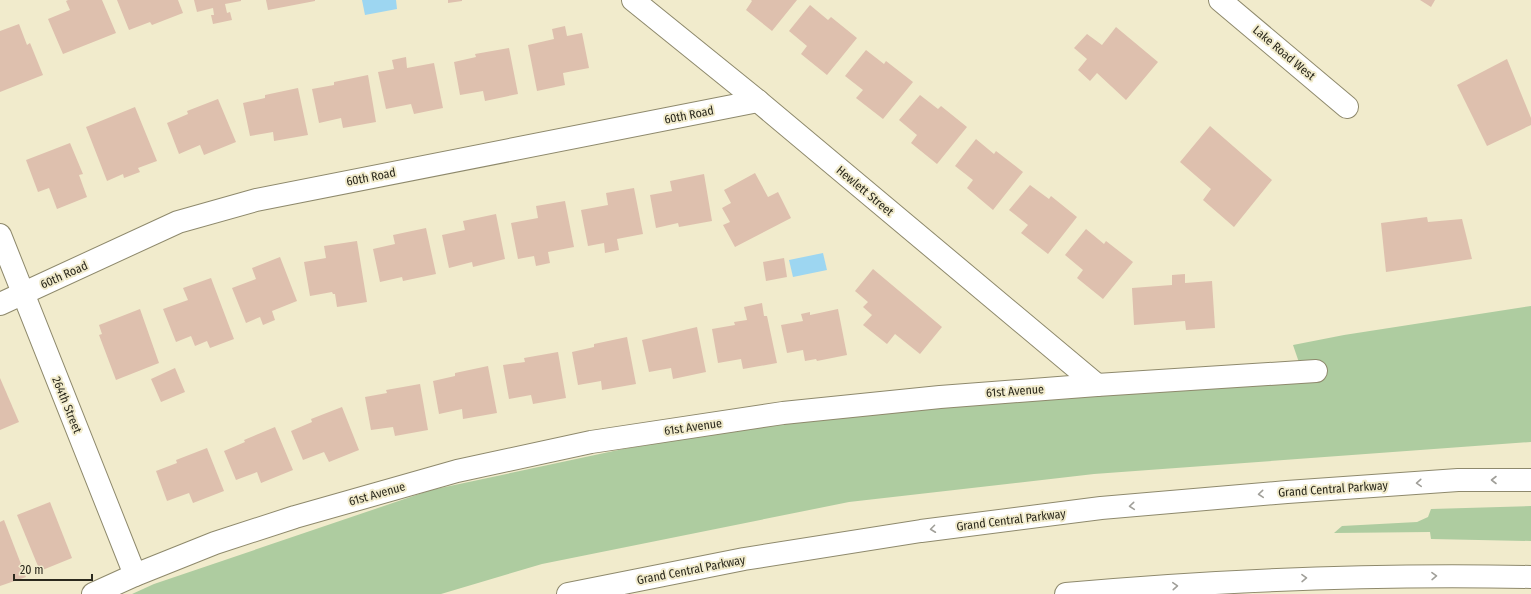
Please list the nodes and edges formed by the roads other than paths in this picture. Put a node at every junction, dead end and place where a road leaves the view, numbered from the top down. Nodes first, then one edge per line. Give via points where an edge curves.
1 (632, 0) edge
2 (1220, 0) edge
3 (758, 101) junction
4 (1347, 107) dead end
5 (0, 235) edge
6 (23, 293) junction
7 (0, 304) edge
8 (1316, 371) dead end
9 (1097, 385) junction
10 (1531, 480) edge
11 (135, 575) junction
12 (1531, 576) edge
13 (93, 594) edge
14 (568, 594) edge
15 (1066, 594) edge

1 - 3 main road, Hewlett Street
2 - 4 main road, Lake Road West
3 - 6 main road, 60th Road via 256,200 178,222
3 - 9 main road, Hewlett Street
5 - 6 main road, 264th Street
6 - 7 main road, 60th Road
6 - 11 main road, 264th Street
8 - 9 main road, 61st Avenue
9 - 11 main road, 61st Avenue via 791,412 591,442 457,471 295,517 215,543
10 -> 14 main road, Grand Central Parkway via 1458,480 1101,508 921,531 744,559
11 - 13 main road, 61st Avenue
15 -> 12 main road via 1292,579

